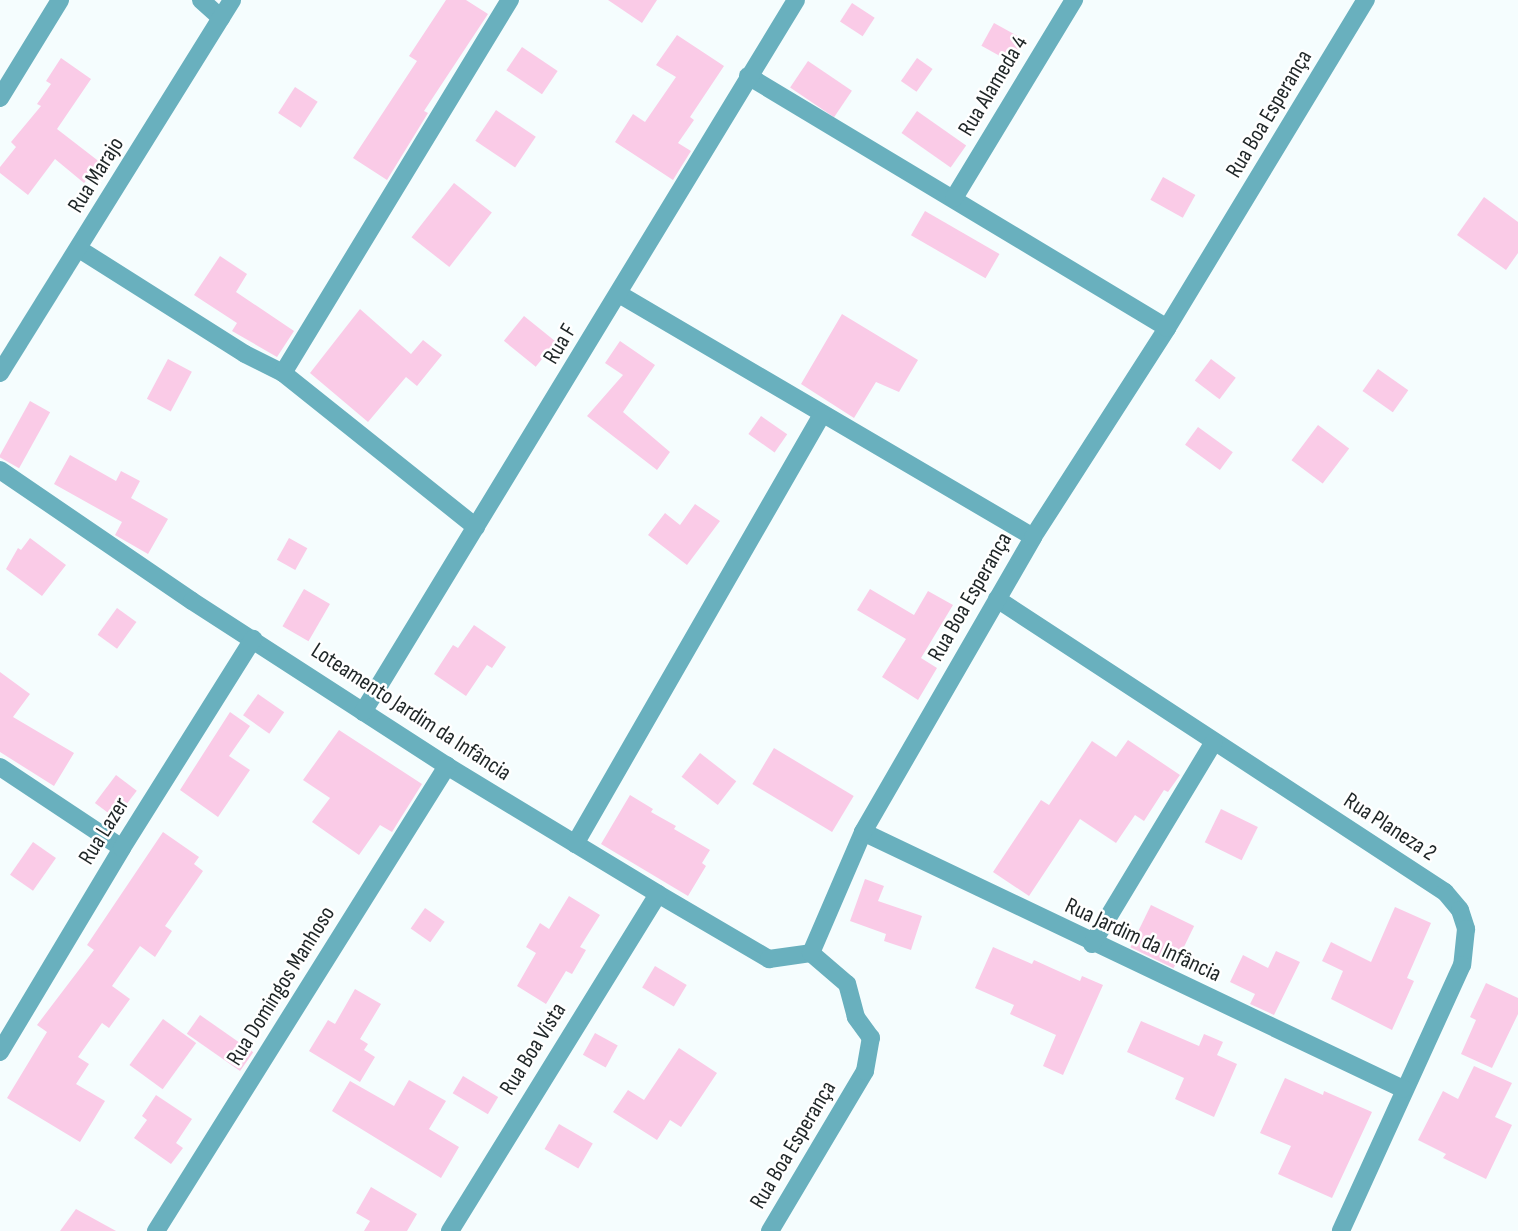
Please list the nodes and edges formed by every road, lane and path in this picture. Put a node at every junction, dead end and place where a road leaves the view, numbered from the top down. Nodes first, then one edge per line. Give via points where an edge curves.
1 (60, 0) edge
2 (201, 0) edge
3 (232, 0) edge
4 (510, 0) edge
5 (796, 0) edge
6 (1074, 0) edge
7 (1366, 0) edge
8 (222, 18) junction
9 (748, 76) junction
10 (0, 98) edge
11 (954, 198) junction
12 (79, 249) junction
13 (619, 294) junction
14 (1167, 328) junction
15 (0, 373) edge
16 (283, 373) junction
17 (822, 415) junction
18 (0, 470) edge
19 (476, 527) junction
20 (1032, 537) junction
21 (997, 599) junction
22 (253, 639) junction
23 (363, 712) junction
24 (1214, 742) junction
25 (447, 766) junction
26 (0, 767) edge
27 (863, 832) junction
28 (575, 844) junction
29 (122, 848) junction
30 (658, 894) junction
31 (1093, 943) junction
32 (811, 953) junction
33 (0, 1052) edge
34 (1403, 1089) junction
35 (156, 1231) edge
36 (450, 1231) edge
37 (770, 1231) edge
38 (1341, 1231) edge

1 - 10 street
2 - 8 street
3 - 8 street, Rua Marajo
4 - 16 street
5 - 9 street, Rua F
6 - 11 street, Rua Alameda 4
7 - 14 street, Rua Boa Esperança
8 - 12 street, Rua Marajo
9 - 11 street
9 - 13 street, Rua F
11 - 14 street
12 - 15 street, Rua Marajo
12 - 16 street via 245,354
13 - 17 street
13 - 19 street, Rua F
14 - 20 street, Rua Boa Esperança
16 - 19 street
17 - 20 street
17 - 28 street
18 - 22 street, Loteamento Jardim da Infância
19 - 23 street, Rua F
20 - 21 street, Rua Boa Esperança
21 - 24 street, Rua Planeza 2
21 - 27 street, Rua Boa Esperança
22 - 23 street, Loteamento Jardim da Infância
22 - 29 street, Rua Lazer
23 - 25 street, Loteamento Jardim da Infância
24 - 31 street
24 - 34 street, Rua Planeza 2 via 1444,892 1460,910 1466,929 1462,965
25 - 28 street, Loteamento Jardim da Infância
25 - 35 street, Rua Domingos Manhoso
26 - 29 street
27 - 31 street, Rua Jardim da Infância
27 - 32 street, Rua Boa Esperança
28 - 30 street, Loteamento Jardim da Infância
29 - 33 street, Rua Lazer
30 - 32 street, Loteamento Jardim da Infância via 769,959
30 - 36 street, Rua Boa Vista
31 - 34 street, Rua Jardim da Infância
32 - 37 street, Rua Boa Esperança via 847,984 856,1017 871,1038 865,1071
34 - 38 street, Rua Planeza 2

